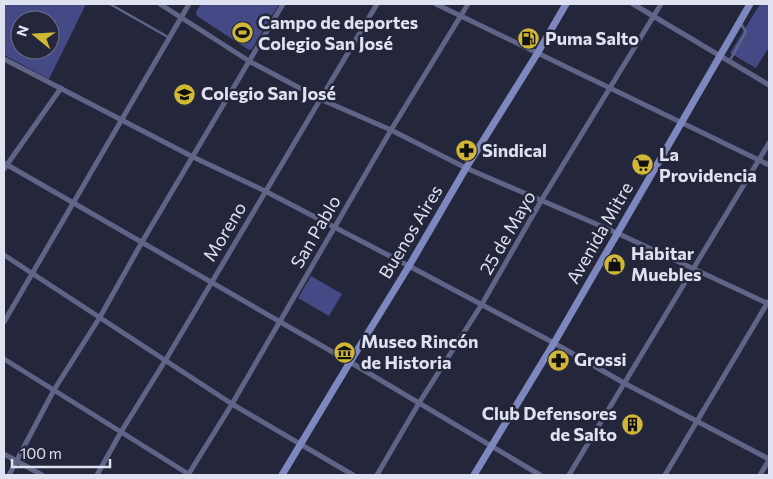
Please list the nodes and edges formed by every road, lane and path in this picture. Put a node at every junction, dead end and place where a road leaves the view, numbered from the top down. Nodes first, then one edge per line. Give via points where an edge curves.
1 (110, 4) edge
2 (160, 4) edge
3 (189, 4) edge
4 (283, 4) edge
5 (377, 4) edge
6 (436, 4) edge
7 (468, 4) edge
8 (566, 4) edge
9 (633, 4) edge
10 (661, 4) edge
11 (750, 4) edge
12 (654, 16) junction
13 (460, 17) junction
14 (181, 18) junction
15 (740, 21) junction
16 (170, 38) junction
17 (537, 54) junction
18 (720, 56) junction
19 (4, 59) edge
20 (249, 61) junction
21 (729, 61) junction
22 (769, 85) edge
23 (62, 88) junction
24 (611, 88) junction
25 (320, 99) junction
26 (122, 120) junction
27 (682, 124) junction
28 (391, 130) junction
29 (769, 143) edge
30 (193, 158) junction
31 (759, 160) junction
32 (769, 165) edge
33 (5, 166) edge
34 (466, 168) junction
35 (265, 192) junction
36 (542, 202) junction
37 (73, 203) junction
38 (334, 227) junction
39 (617, 233) junction
40 (142, 242) junction
41 (4, 255) edge
42 (409, 266) junction
43 (693, 270) junction
44 (33, 273) junction
45 (211, 282) junction
46 (769, 303) edge
47 (482, 304) junction
48 (100, 317) junction
49 (279, 321) junction
50 (4, 322) edge
51 (554, 343) junction
52 (4, 359) edge
53 (165, 361) junction
54 (350, 362) junction
55 (624, 383) junction
56 (54, 390) junction
57 (419, 403) junction
58 (232, 404) junction
59 (697, 421) junction
60 (121, 432) junction
61 (301, 445) junction
62 (491, 446) junction
63 (4, 454) edge
64 (769, 460) edge
65 (17, 461) junction
66 (9, 475) edge
67 (42, 475) edge
68 (97, 475) edge
69 (189, 475) edge
70 (282, 475) edge
71 (353, 475) edge
72 (377, 475) edge
73 (474, 475) edge
74 (540, 475) edge
75 (569, 475) edge
76 (665, 475) edge
77 (760, 475) edge

1 - 16 lane
2 - 14 street
3 - 14 street
4 - 20 street
5 - 25 street, Moreno
6 - 13 street
7 - 13 street, San Pablo
8 - 17 street, Buenos Aires
9 - 12 street
10 - 12 street, 25 de Mayo
11 - 15 street, Avenida Mitre
12 - 18 street
12 - 24 street, 25 de Mayo
13 - 17 street
13 - 28 street, San Pablo
14 - 16 street
14 - 20 street
15 - 18 street, Avenida Mitre
15 - 21 lane via 746,32
16 - 26 street
17 - 24 street
17 - 34 street, Buenos Aires
18 - 21 street
18 - 27 street, Avenida Mitre
19 - 23 street
20 - 25 street
20 - 30 street
21 - 22 street
23 - 26 street
23 - 33 street
24 - 27 street
24 - 36 street, 25 de Mayo
25 - 28 street
25 - 35 street, Moreno
26 - 30 street
26 - 37 street
27 - 31 street
27 - 39 street, Avenida Mitre
28 - 34 street
28 - 38 street, San Pablo
29 - 31 street
30 - 35 street
30 - 40 street
31 - 32 street
31 - 43 street
33 - 37 street
34 - 36 street
34 - 42 street, Buenos Aires
35 - 38 street
35 - 45 street, Moreno
36 - 39 street
36 - 47 street, 25 de Mayo
37 - 40 street
37 - 44 street
38 - 42 street
38 - 49 street, San Pablo
39 - 43 street
39 - 51 street, Avenida Mitre
40 - 45 street
40 - 48 street
41 - 44 street
42 - 47 street
42 - 54 street, Buenos Aires
43 - 46 street
43 - 55 street
44 - 48 street
44 - 50 street
45 - 49 street
45 - 53 street, Moreno
46 - 59 street
47 - 51 street
47 - 57 street, 25 de Mayo
48 - 53 street
48 - 56 street
49 - 54 street
49 - 58 street, San Pablo
51 - 55 street
51 - 62 street, Avenida Mitre
52 - 56 street
53 - 58 street
53 - 60 street, Moreno
54 - 57 street
54 - 61 street, Buenos Aires
55 - 59 street
55 - 75 street
56 - 60 street
56 - 65 street
57 - 62 street
57 - 72 street, 25 de Mayo
58 - 61 street
58 - 69 street, San Pablo
59 - 64 street
59 - 76 street
60 - 68 street, Moreno
60 - 69 street
61 - 70 street, Buenos Aires
61 - 71 street
62 - 73 street, Avenida Mitre
62 - 74 street
63 - 65 street
64 - 77 street
65 - 66 street
65 - 67 street

